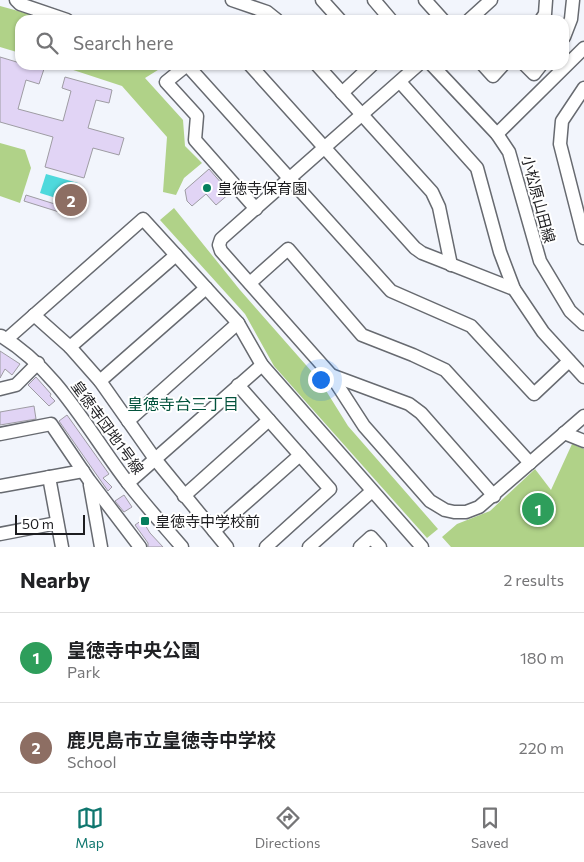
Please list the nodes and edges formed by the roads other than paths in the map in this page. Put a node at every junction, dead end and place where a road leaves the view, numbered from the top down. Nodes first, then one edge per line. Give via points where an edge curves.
1 (16, 0) edge
2 (232, 0) edge
3 (322, 0) edge
4 (374, 0) edge
5 (425, 0) edge
6 (491, 0) edge
7 (546, 0) edge
8 (573, 0) edge
9 (52, 15) edge
10 (271, 15) edge
11 (336, 15) edge
12 (388, 15) edge
13 (438, 15) edge
14 (474, 15) edge
15 (544, 15) edge
16 (569, 25) edge
17 (584, 48) edge
18 (569, 63) edge
19 (181, 70) edge
20 (191, 70) edge
21 (255, 70) edge
22 (321, 70) edge
23 (367, 70) edge
24 (413, 70) edge
25 (437, 70) edge
26 (488, 70) edge
27 (498, 70) edge
28 (562, 70) edge
29 (400, 82) junction
30 (584, 88) edge
31 (342, 93) junction
32 (363, 115) junction
33 (497, 134) junction
34 (326, 148) junction
35 (290, 180) junction
36 (256, 209) junction
37 (584, 238) edge
38 (176, 255) junction
39 (451, 265) junction
40 (250, 283) junction
41 (206, 288) junction
42 (514, 289) junction
43 (34, 315) junction
44 (238, 323) junction
45 (584, 324) edge
46 (3, 337) edge
47 (70, 347) junction
48 (569, 361) junction
49 (38, 363) junction
50 (262, 365) junction
51 (331, 375) junction
52 (584, 377) edge
53 (100, 381) junction
54 (238, 385) junction
55 (0, 389) edge
56 (584, 416) edge
57 (269, 420) junction
58 (128, 421) junction
59 (564, 433) junction
60 (0, 434) edge
61 (584, 441) edge
62 (300, 455) junction
63 (155, 459) junction
64 (530, 463) junction
65 (86, 476) junction
66 (49, 477) junction
67 (128, 483) junction
68 (0, 486) edge
69 (372, 491) junction
70 (184, 496) junction
71 (494, 496) junction
72 (57, 523) junction
73 (214, 531) junction
74 (0, 534) edge
75 (62, 547) edge
76 (101, 547) edge
77 (140, 547) edge
78 (182, 547) edge
79 (227, 547) edge
80 (266, 547) edge
81 (309, 547) edge
82 (360, 547) edge
83 (380, 547) edge
84 (422, 547) edge

1 - 9 street
2 - 10 street
3 - 11 street
4 - 12 street
5 - 13 street
6 - 14 street
7 - 15 street
8 - 16 street
17 - 18 street
19 - 36 street via 166,82 197,116 195,140
20 - 35 street
21 - 34 street
22 - 31 street
23 - 31 street
24 - 29 street
25 - 33 street
26 - 27 street via 493,76
28 - 33 street
29 - 32 street
29 - 42 street via 477,168 500,252
30 - 37 street via 562,121 560,144
31 - 32 street
32 - 34 street
32 - 39 street via 436,199
33 - 45 street, 小松原山田線 via 512,158 544,270 570,311
34 - 35 street
34 - 39 street via 415,248
35 - 36 street
35 - 48 street via 391,291 471,326 534,394
36 - 40 street via 221,239 219,245
38 - 41 street
38 - 43 street via 143,219
38 - 47 street
39 - 42 street
40 - 51 street
40 - 64 street via 288,249 362,335 445,370
41 - 44 street
41 - 53 street
42 - 48 street via 527,311
43 - 46 street
43 - 47 street
44 - 50 street
44 - 58 street
46 - 49 street, 皇徳寺団地1号線
47 - 53 street
48 - 52 street
49 - 55 street via 16,385
49 - 67 street, 皇徳寺団地1号線
50 - 54 street
50 - 69 street
51 - 71 street via 409,404 421,413
51 - 71 street via 364,426 437,506 466,512
53 - 58 street
54 - 57 street
54 - 63 street
56 - 59 street
57 - 62 street
57 - 70 street
58 - 63 street
59 - 61 street
59 - 64 street
60 - 65 street via 52,424
62 - 73 street
62 - 80 street via 330,489
63 - 67 street
63 - 70 street
64 - 71 street
65 - 66 street
65 - 76 street
65 - 77 street
66 - 68 street
66 - 72 street
67 - 78 street, 皇徳寺団地1号線
69 - 81 street
69 - 84 street
70 - 73 street
72 - 74 street
72 - 75 street
73 - 79 street
82 - 83 street via 371,537

